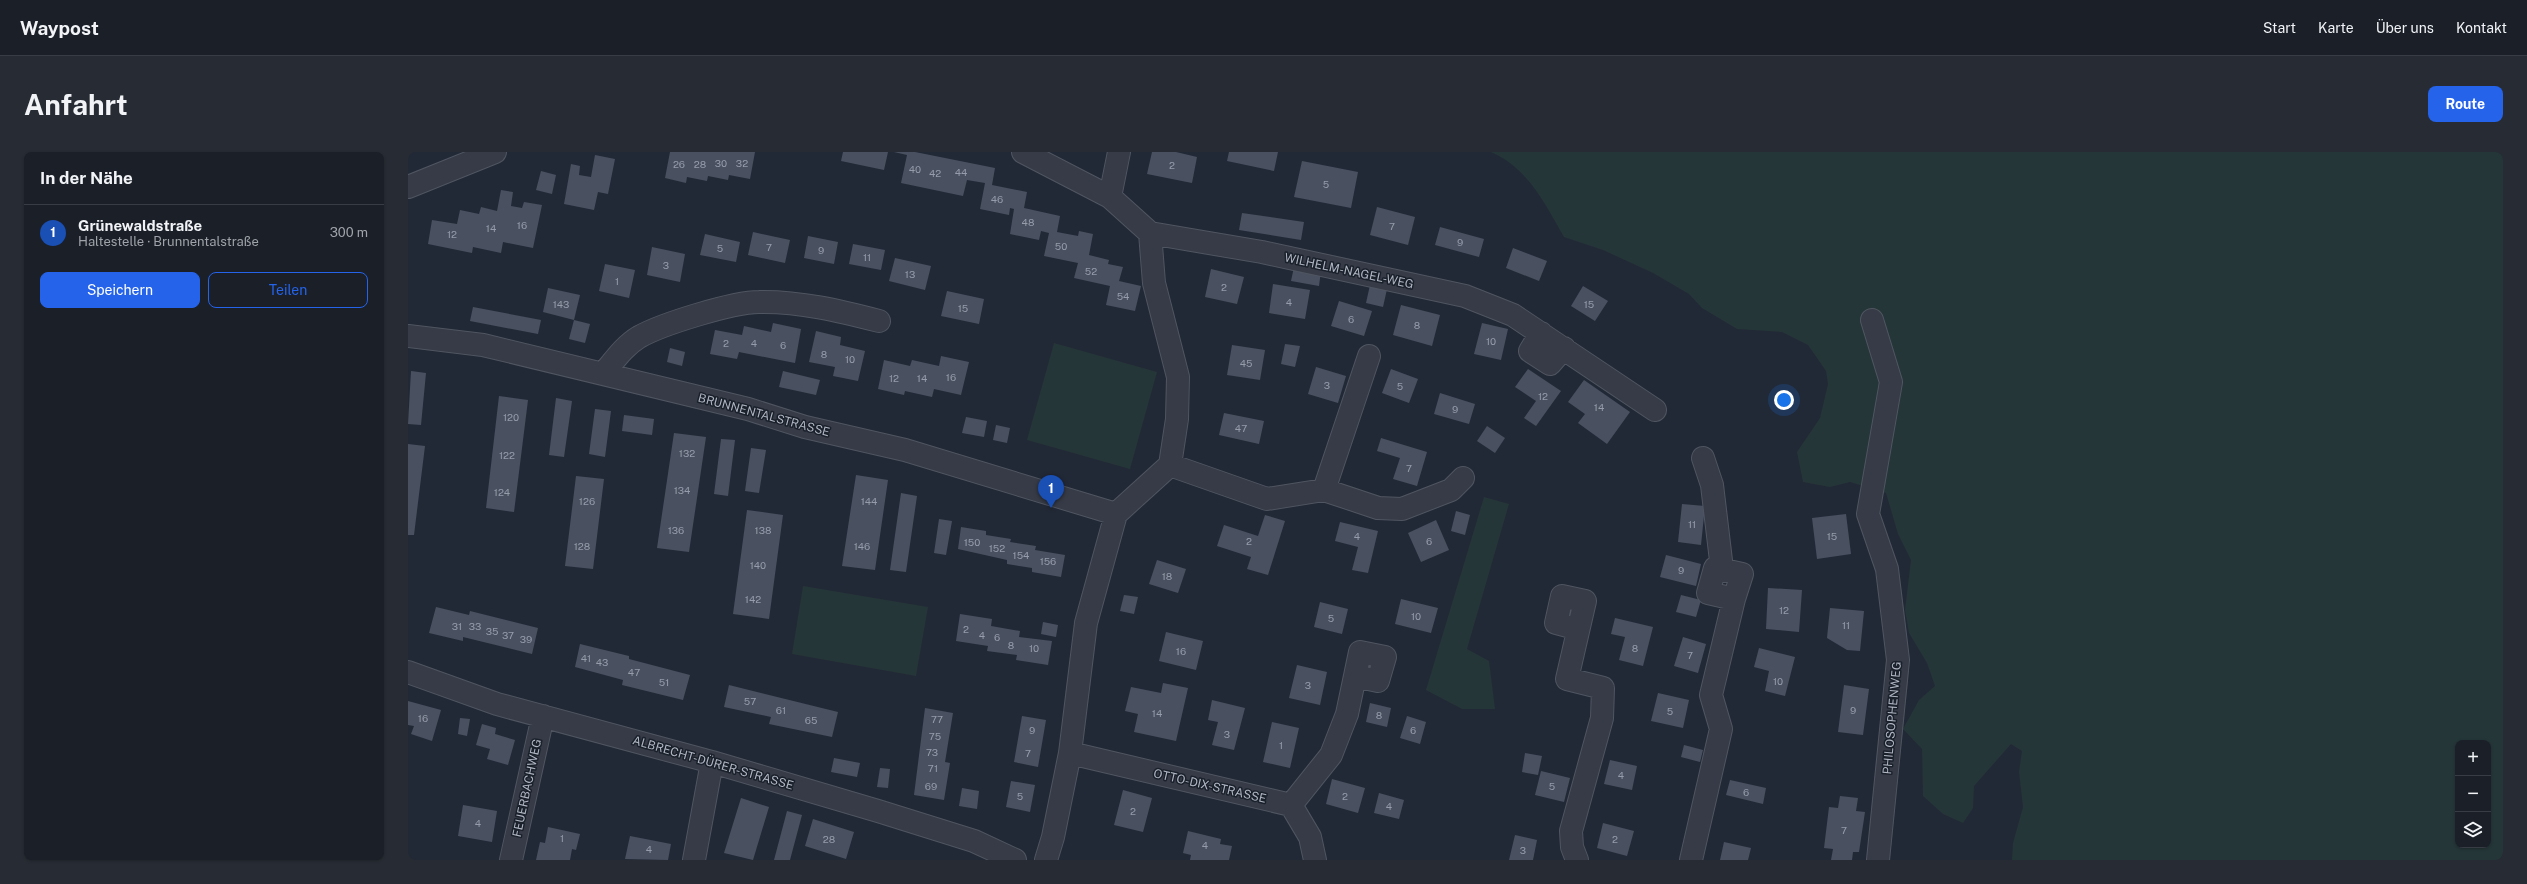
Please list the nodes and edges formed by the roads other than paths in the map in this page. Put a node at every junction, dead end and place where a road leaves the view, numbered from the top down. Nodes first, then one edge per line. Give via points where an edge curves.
1 (1023, 152) edge
2 (1119, 152) edge
3 (486, 154) edge
4 (408, 187) edge
5 (1110, 197) junction
6 (1150, 233) junction
7 (1872, 320) dead end
8 (879, 321) dead end
9 (408, 336) edge
10 (1369, 356) dead end
11 (603, 374) junction
12 (1655, 410) dead end
13 (1703, 458) dead end
14 (1170, 465) junction
15 (1463, 478) dead end
16 (1324, 490) junction
17 (1116, 514) junction
18 (1578, 629) dead end
19 (408, 672) edge
20 (1355, 676) dead end
21 (543, 716) junction
22 (1070, 753) junction
23 (712, 762) junction
24 (1291, 805) junction
25 (511, 860) edge
26 (694, 860) edge
27 (1015, 860) edge
28 (1046, 860) edge
29 (1314, 860) edge
30 (1578, 860) edge
31 (1691, 860) edge
32 (1878, 860) edge

1 - 5 street
2 - 5 street
3 - 4 street
5 - 6 street
6 - 12 street, WILHELM-NAGEL-WEG via 1262,252 1465,296 1513,315
6 - 14 street via 1154,283 1178,377 1177,419
7 - 32 street, PHILOSOPHENWEG via 1891,382 1868,514 1887,569 1898,660
8 - 11 street via 786,303 757,302 729,307 639,337 621,351
9 - 11 street, BRUNNENTALSTRASSE via 483,345
10 - 16 street
11 - 17 street, BRUNNENTALSTRASSE via 748,409 805,427 905,450
13 - 31 street via 1712,485 1722,569 1715,568 1708,593 1734,599 1711,695 1721,729
14 - 16 street via 1267,499
14 - 17 street
15 - 16 street via 1451,490 1402,509 1378,508
17 - 22 street via 1086,623
18 - 30 street via 1567,679 1603,688 1602,718 1571,831 1572,847
19 - 21 street, ALBRECHT-DÜRER-STRASSE via 497,704
20 - 24 street via 1347,714 1331,755
21 - 23 street, ALBRECHT-DÜRER-STRASSE
21 - 25 street, FEUERBACHWEG
22 - 24 street, OTTO-DIX-STRASSE
22 - 28 street
23 - 26 street
23 - 27 street, ALBRECHT-DÜRER-STRASSE via 974,841
24 - 29 street via 1310,837

